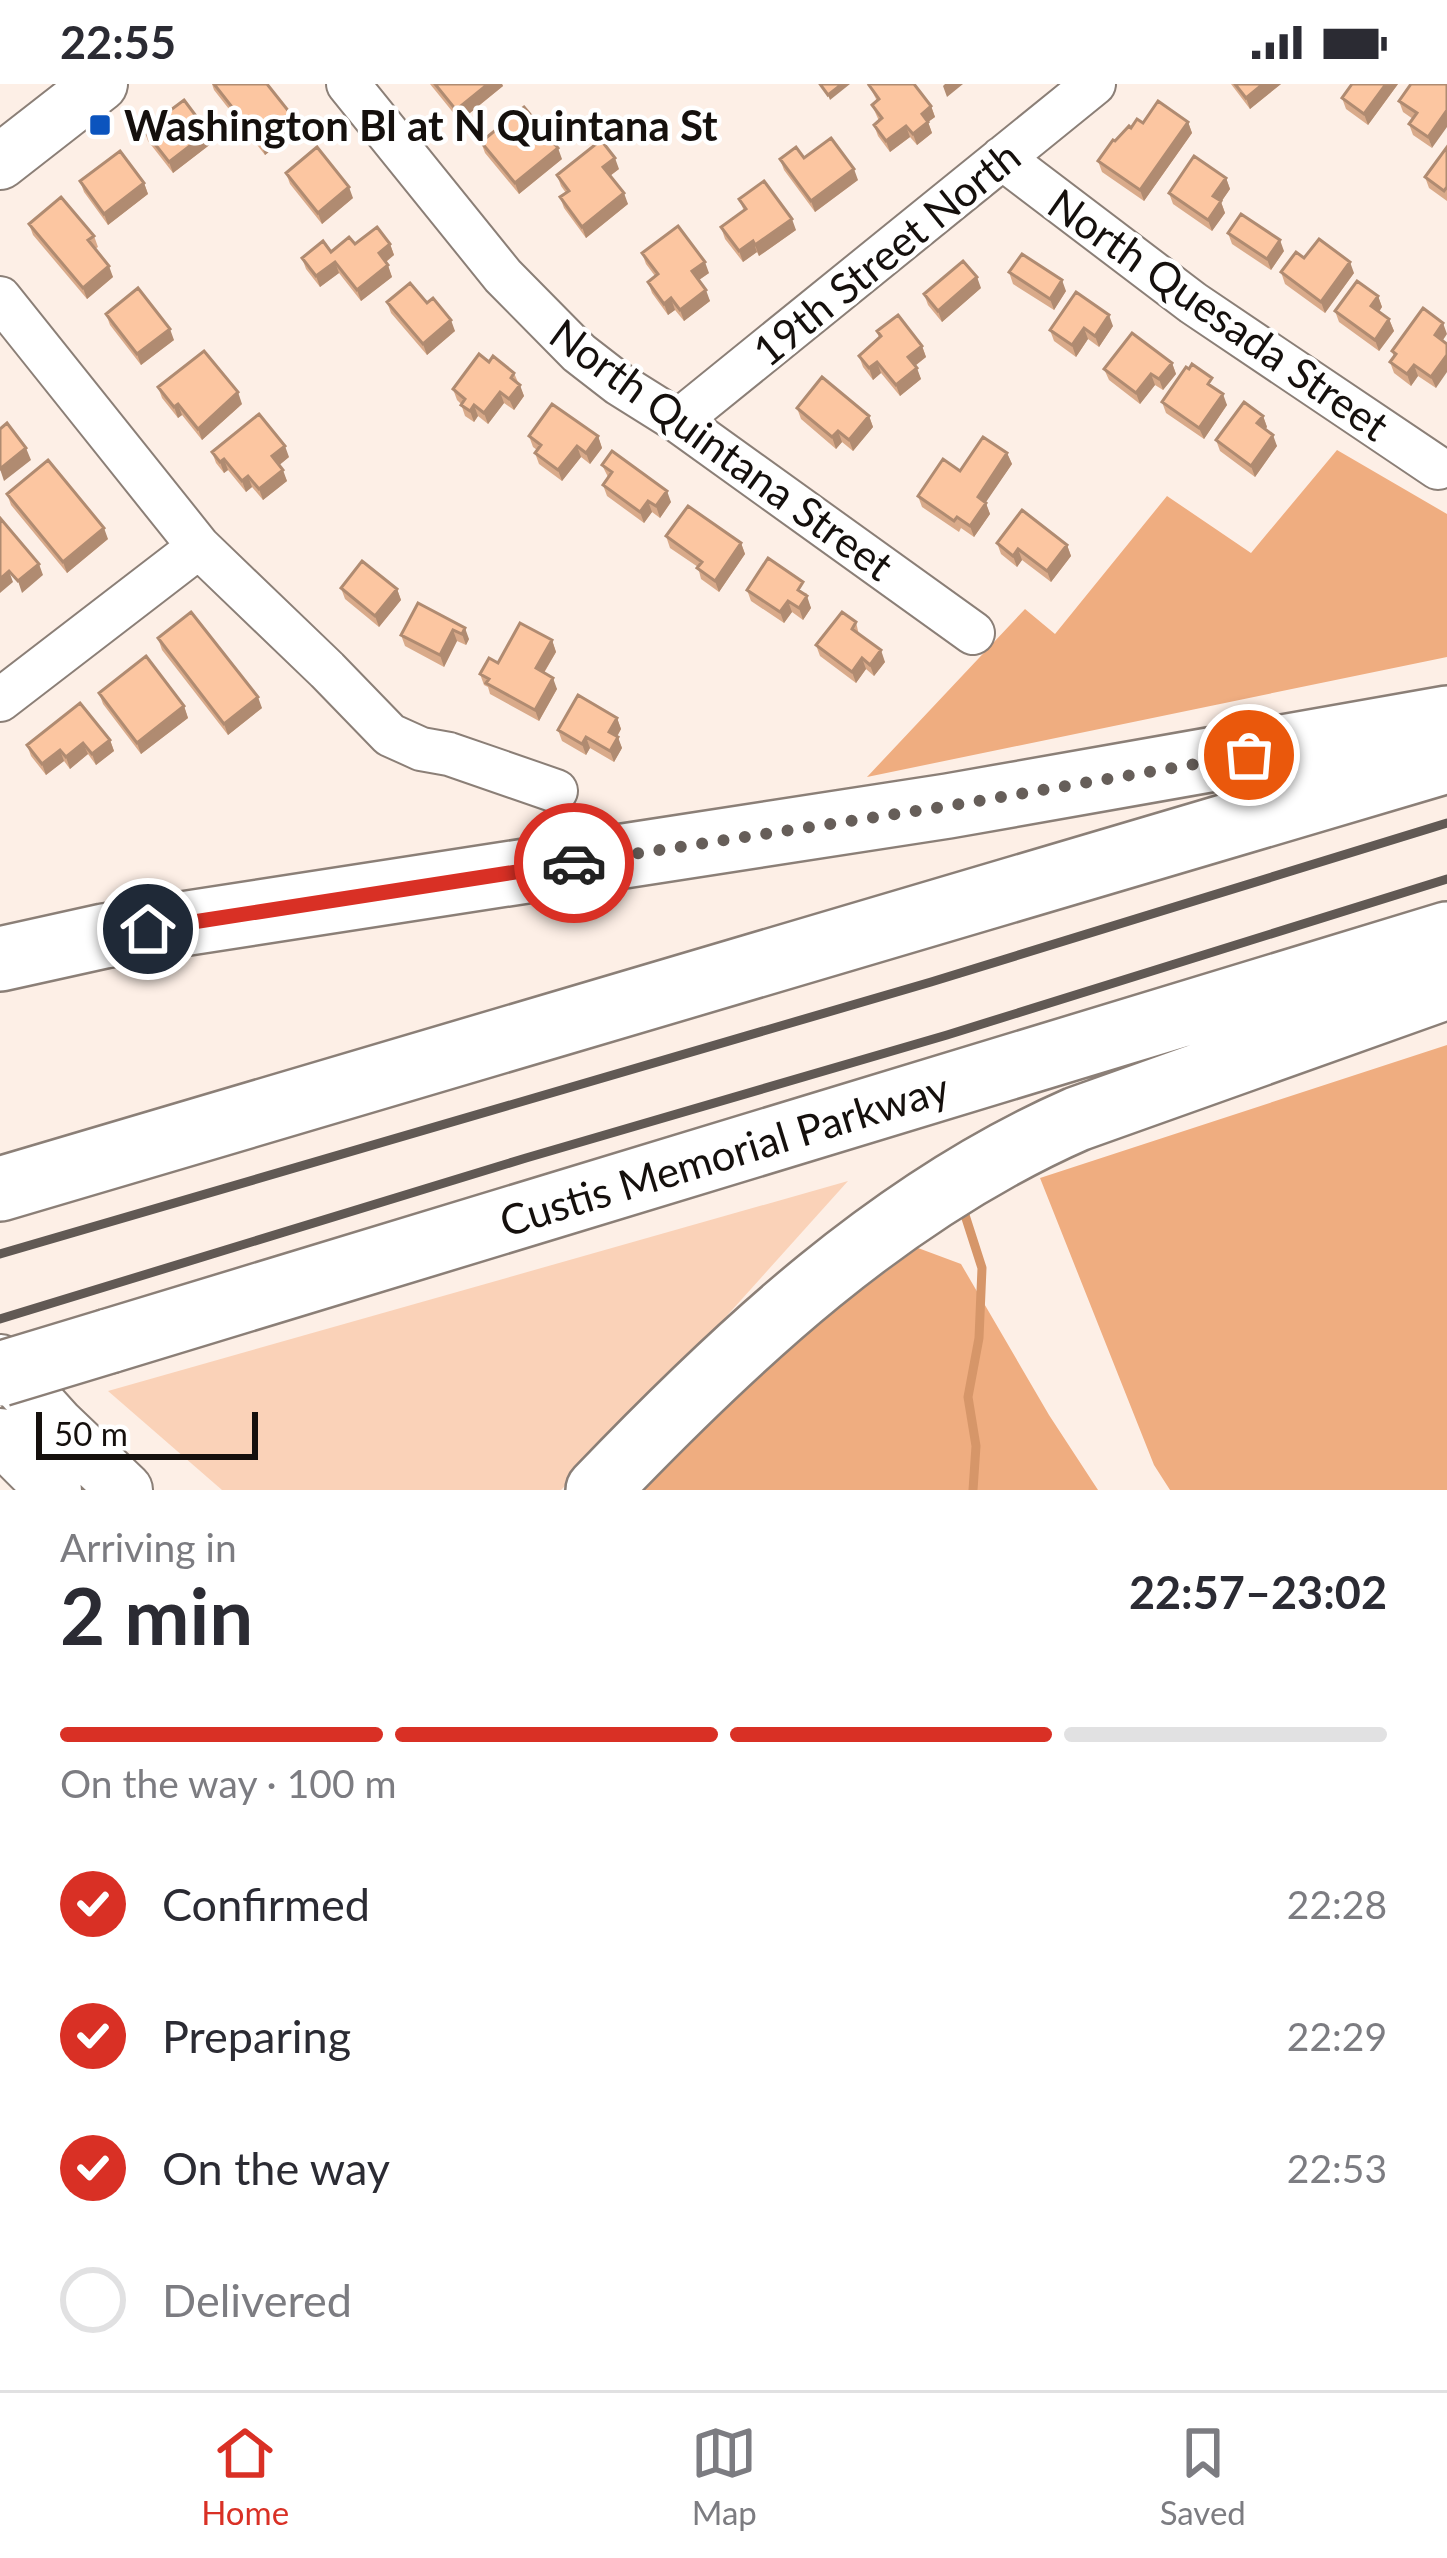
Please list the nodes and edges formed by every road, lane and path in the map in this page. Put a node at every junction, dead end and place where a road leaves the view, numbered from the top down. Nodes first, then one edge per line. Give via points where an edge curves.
1 (100, 84) edge
2 (348, 84) edge
3 (1094, 84) edge
4 (1002, 158) junction
5 (0, 162) edge
6 (0, 298) edge
7 (678, 421) junction
8 (1438, 468) dead end
9 (199, 547) junction
10 (974, 633) dead end
11 (0, 700) edge
12 (1447, 718) edge
13 (1447, 761) edge
14 (556, 791) dead end
15 (1447, 934) edge
16 (8, 956) edge
17 (1447, 987) edge
18 (0, 1189) edge
19 (0, 1362) edge
20 (0, 1375) edge
21 (0, 1436) edge
22 (54, 1490) edge
23 (125, 1490) edge
24 (598, 1490) edge

1 - 5 main road
2 - 7 street, North Quintana Street via 531,307 605,373
3 - 4 street, 19th Street North
4 - 7 street, 19th Street North
4 - 8 street, North Quesada Street via 1193,303
6 - 9 street
7 - 10 street, North Quintana Street
9 - 11 street
9 - 14 street via 390,735
12 - 16 highway
13 - 18 highway
15 - 20 highway, Custis Memorial Parkway, bridge
17 - 24 highway via 1077,1119 967,1177 785,1310
19 - 23 main road
21 - 22 main road

